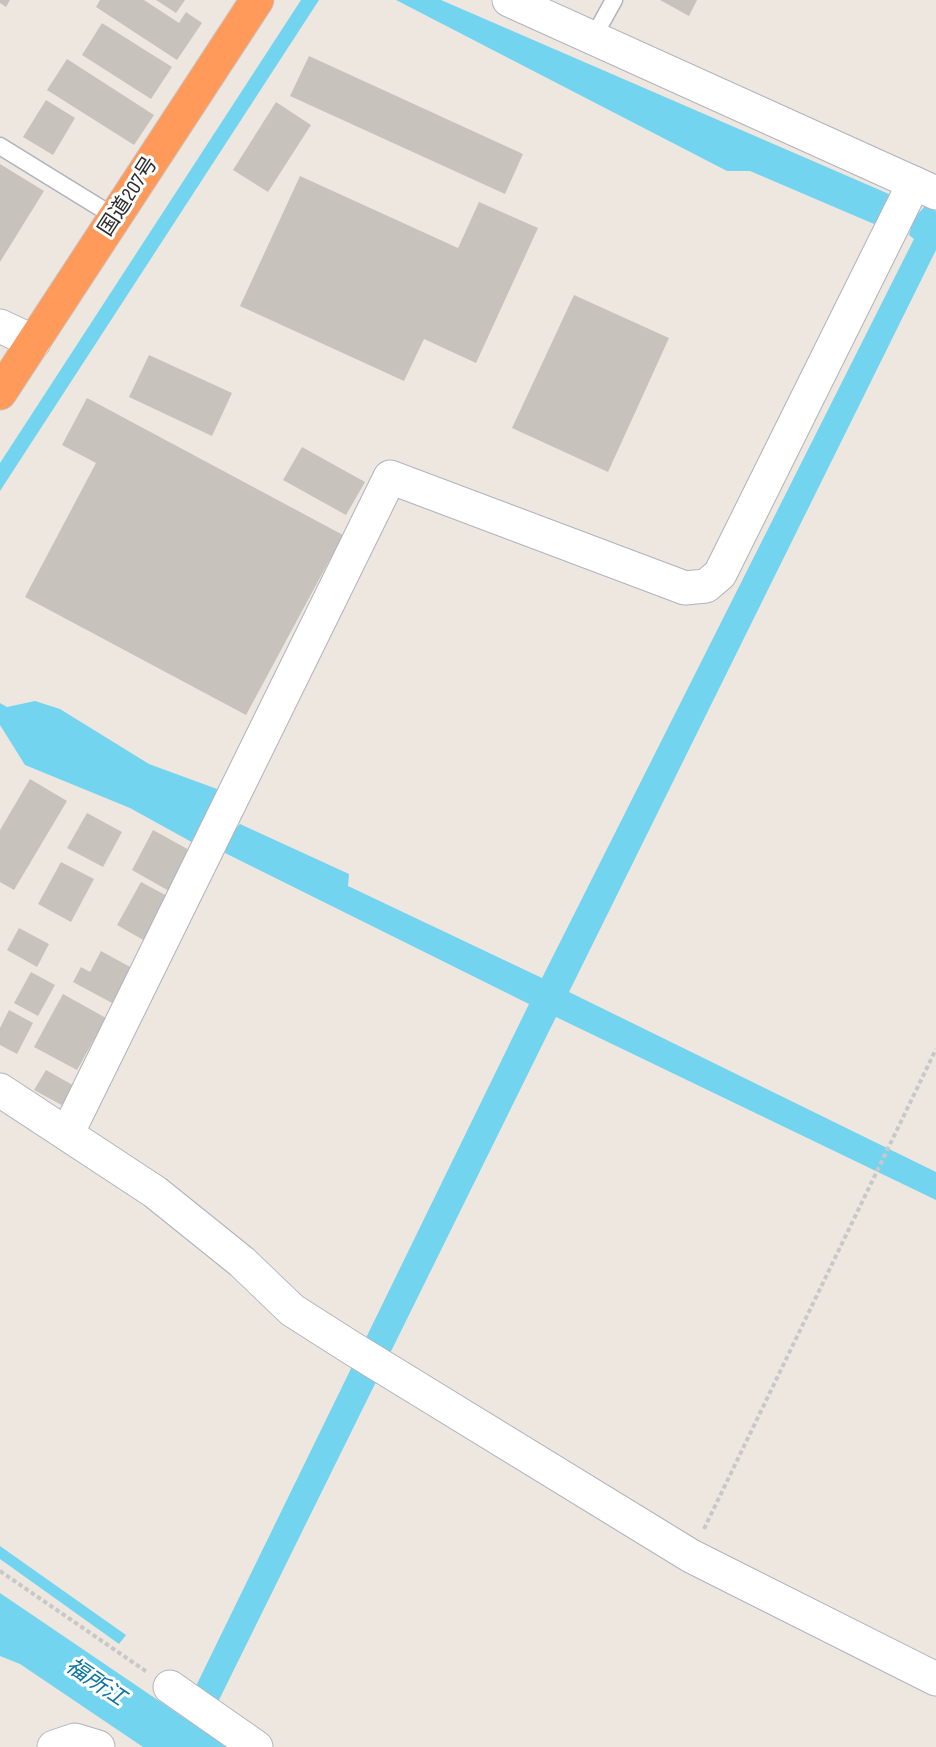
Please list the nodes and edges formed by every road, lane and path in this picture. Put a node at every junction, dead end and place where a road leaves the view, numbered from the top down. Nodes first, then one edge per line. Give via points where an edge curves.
1 (257, 0) edge
2 (509, 0) edge
3 (614, 0) edge
4 (593, 38) junction
5 (0, 146) edge
6 (911, 202) edge
7 (116, 217) junction
8 (0, 327) edge
9 (34, 342) junction
10 (0, 393) edge
11 (936, 1049) edge
12 (0, 1090) edge
13 (67, 1134) junction
14 (691, 1556) junction
15 (0, 1571) edge
16 (936, 1680) edge
17 (170, 1688) joint
18 (54, 1747) edge
19 (98, 1747) edge
20 (256, 1747) edge

1 - 7 highway, 国道207号
2 - 4 street
3 - 4 lane
4 - 6 street
5 - 7 lane
6 - 13 street via 720,574 706,586 685,588 390,477
7 - 9 highway, 国道207号
8 - 9 street
9 - 10 highway, 国道207号
11 - 14 path
12 - 13 street
13 - 14 street via 155,1192 242,1263 292,1311
14 - 16 street
15 - 17 path
17 - 20 street
18 - 19 street via 75,1740

